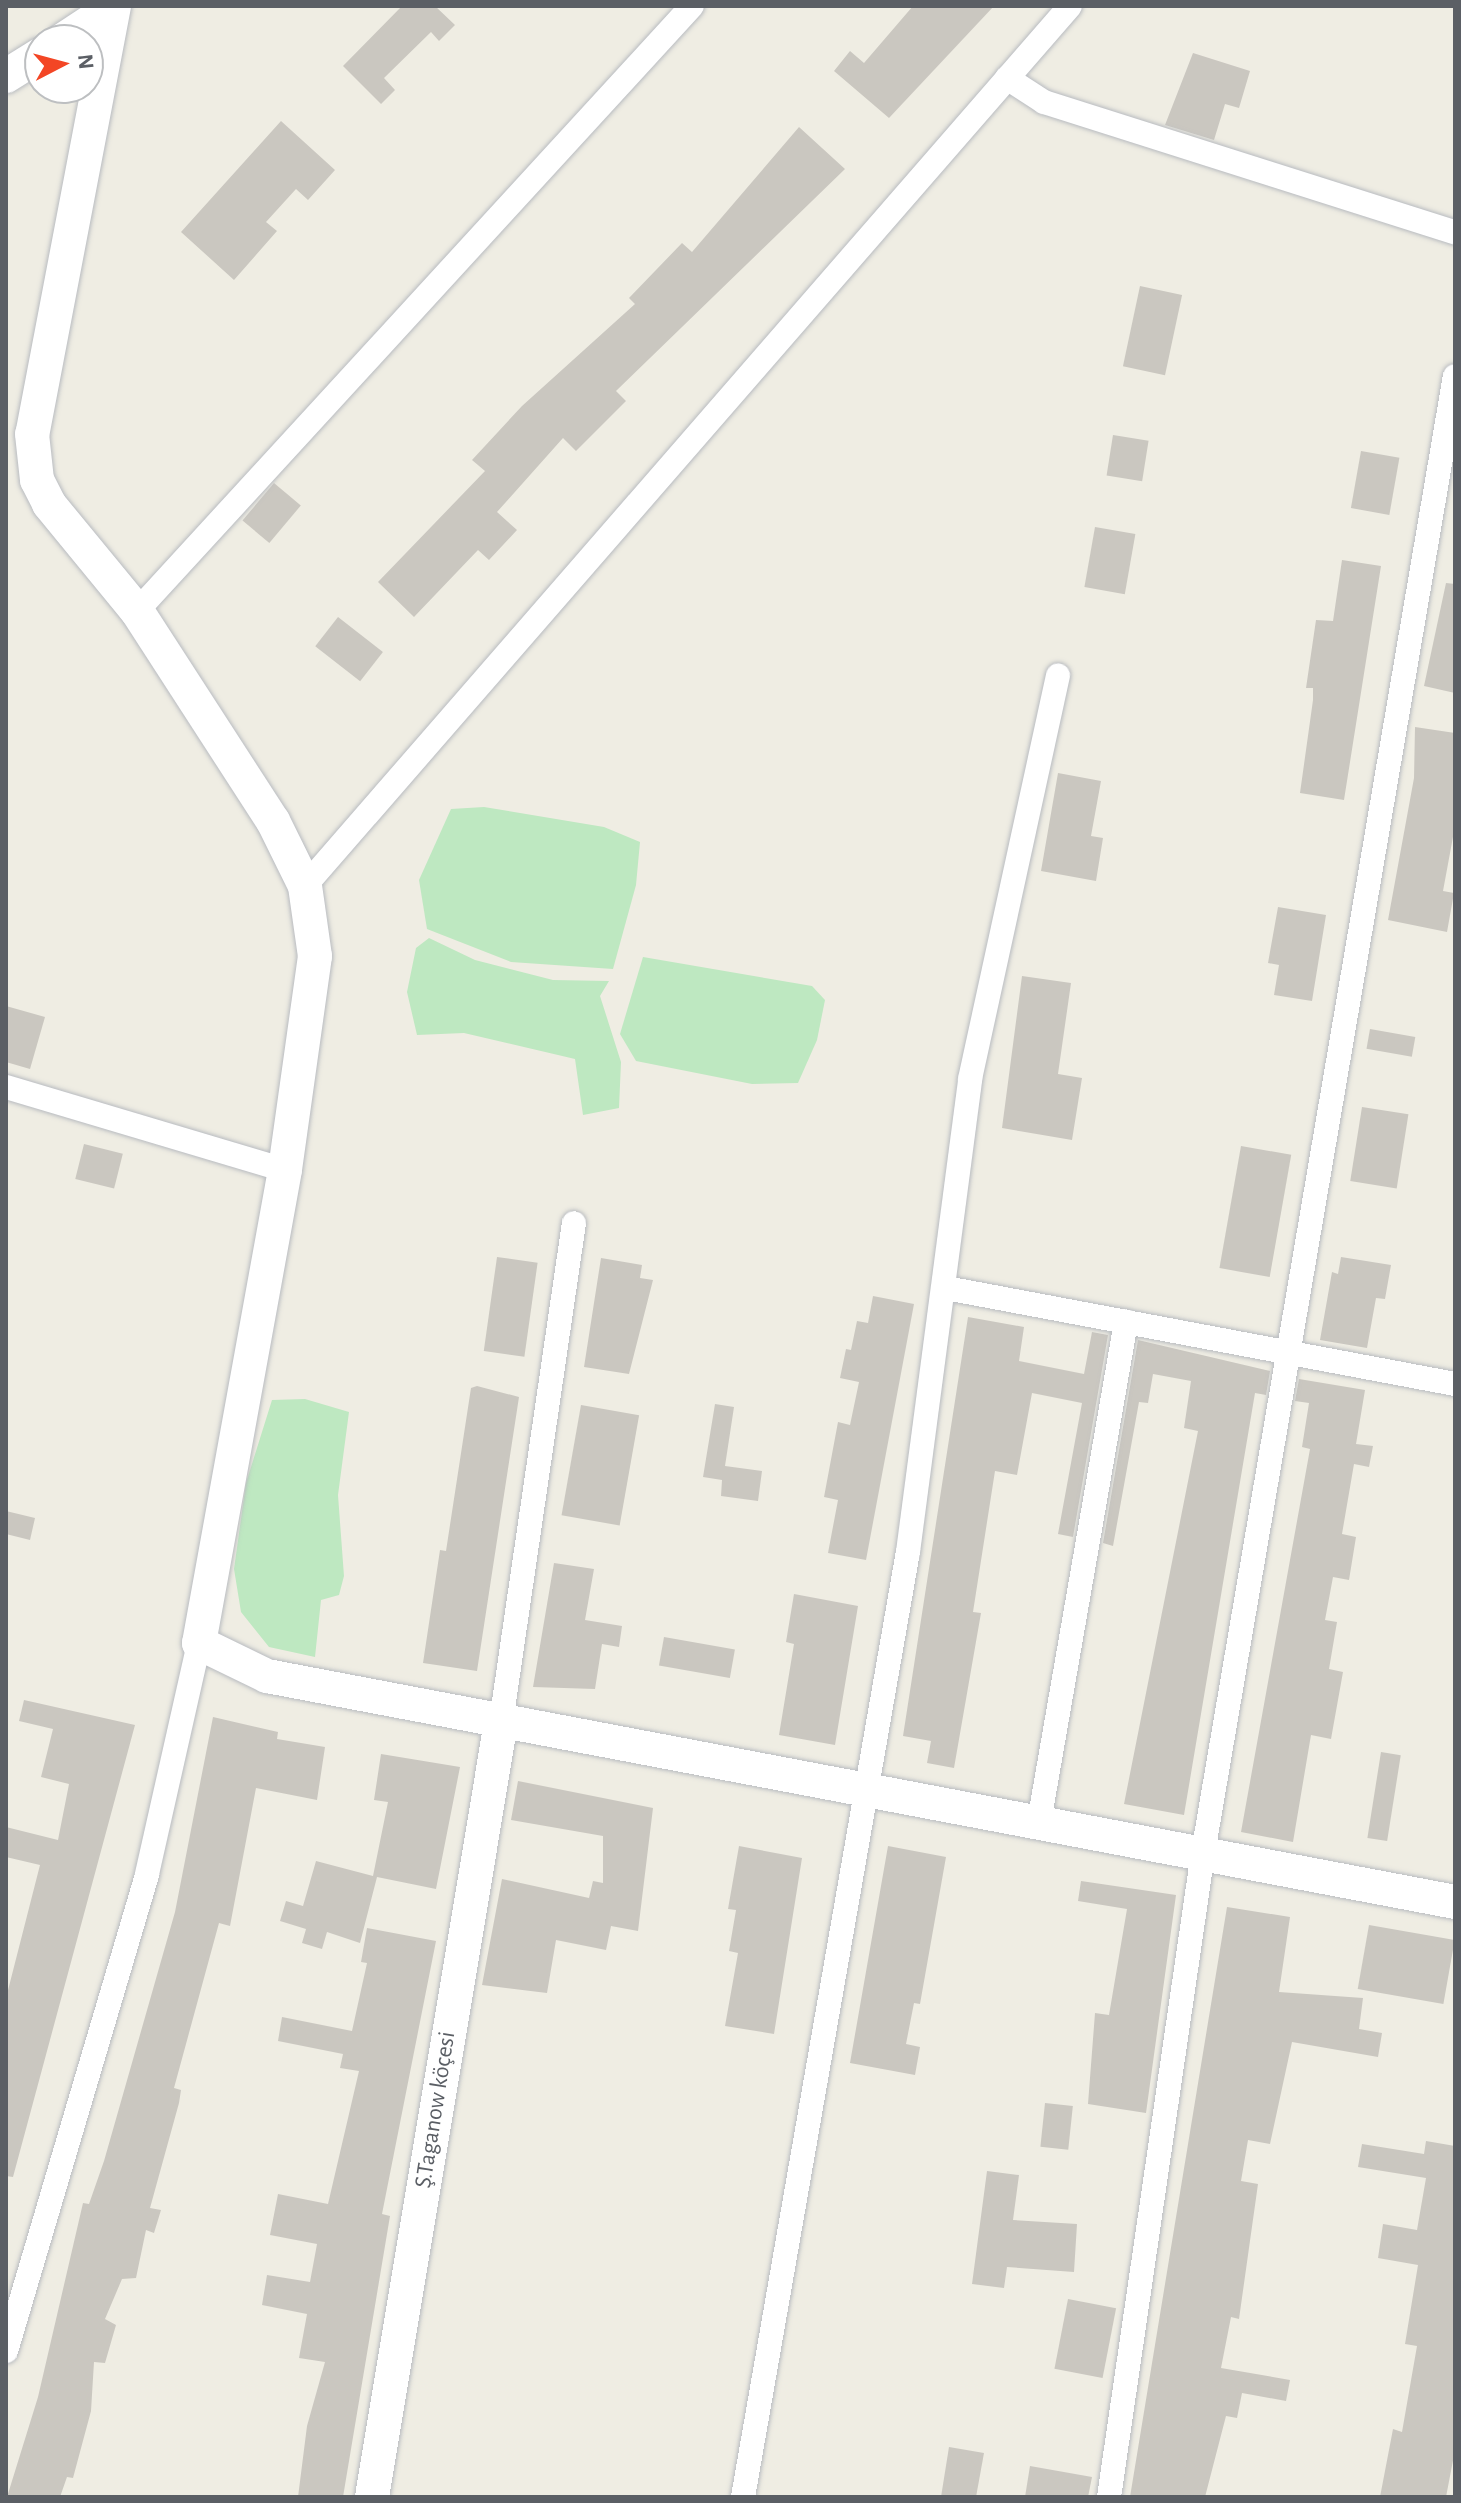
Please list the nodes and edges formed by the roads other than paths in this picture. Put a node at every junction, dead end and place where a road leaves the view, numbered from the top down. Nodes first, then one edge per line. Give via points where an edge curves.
1 (692, 6) edge
2 (1070, 6) edge
3 (113, 7) edge
4 (87, 24) edge
5 (1007, 78) junction
6 (1455, 232) edge
7 (1455, 376) edge
8 (137, 611) junction
9 (1058, 675) dead end
10 (305, 886) junction
11 (6, 1087) edge
12 (285, 1170) junction
13 (574, 1223) dead end
14 (946, 1288) junction
15 (1126, 1322) junction
16 (1293, 1354) junction
17 (1455, 1384) edge
18 (199, 1643) junction
19 (501, 1722) junction
20 (866, 1790) junction
21 (1039, 1822) junction
22 (1203, 1853) junction
23 (1455, 1902) edge
24 (6, 2351) edge
25 (372, 2497) edge
26 (743, 2497) edge
27 (1109, 2497) edge

1 - 8 street
2 - 5 street
3 - 4 street
3 - 8 street via 32,434 37,480 49,504
5 - 6 street via 1044,102
5 - 10 street
7 - 16 street
8 - 10 street via 273,821
9 - 14 street via 970,1079
10 - 12 street via 315,956
11 - 12 street
12 - 18 street
13 - 19 street
14 - 15 street
14 - 20 street
15 - 16 street
15 - 21 street
16 - 17 street
16 - 22 street
18 - 19 street via 267,1676
18 - 24 street via 147,1874
19 - 20 street
19 - 25 street, Ş.Taganow köçesi
20 - 21 street
20 - 26 street
21 - 22 street
22 - 23 street
22 - 27 street

